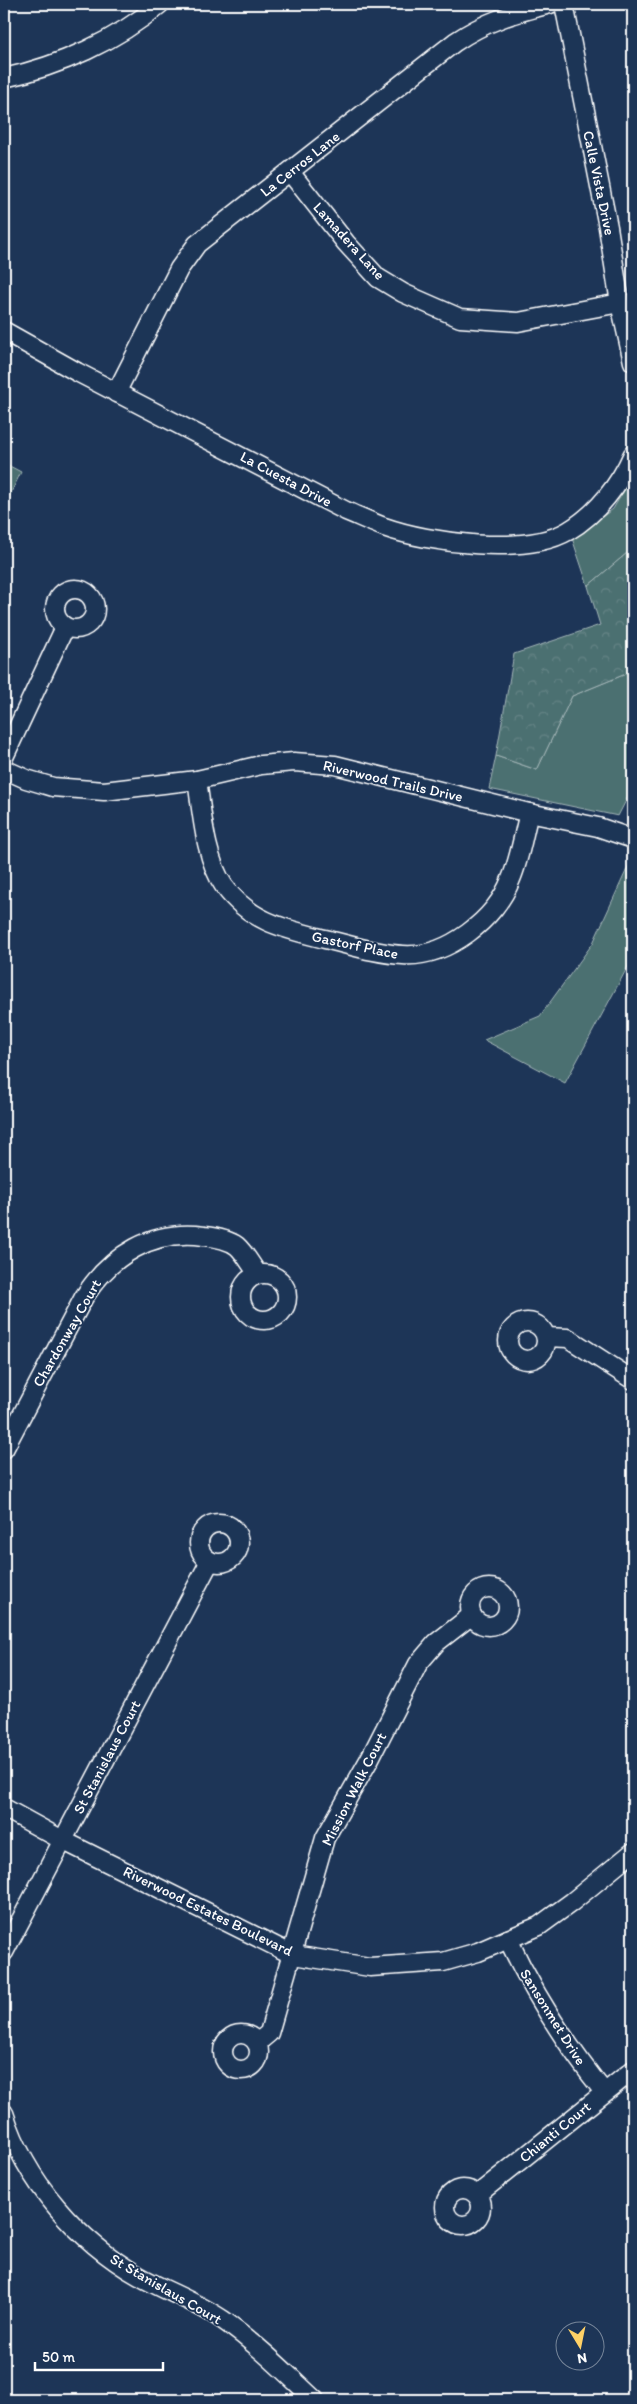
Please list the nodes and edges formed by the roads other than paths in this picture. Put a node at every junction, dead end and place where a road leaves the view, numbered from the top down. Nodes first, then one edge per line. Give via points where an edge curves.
1 (160, 4) edge
2 (550, 4) edge
3 (564, 4) edge
4 (4, 78) edge
5 (290, 172) junction
6 (620, 303) junction
7 (4, 331) edge
8 (633, 362) edge
9 (116, 393) junction
10 (633, 454) edge
11 (65, 627) dead end
12 (4, 757) edge
13 (4, 769) edge
14 (197, 780) junction
15 (529, 813) junction
16 (633, 839) edge
17 (258, 1274) dead end
18 (546, 1337) dead end
19 (633, 1380) edge
20 (4, 1449) edge
21 (210, 1561) dead end
22 (472, 1615) dead end
23 (4, 1808) edge
24 (64, 1842) junction
25 (633, 1852) edge
26 (508, 1939) junction
27 (4, 1952) edge
28 (293, 1955) junction
29 (257, 2043) dead end
30 (633, 2070) edge
31 (604, 2092) junction
32 (4, 2113) edge
33 (477, 2195) dead end
34 (315, 2400) edge

1 - 4 street via 118,34 85,52
2 - 5 street, La Cerros Lane via 504,16 478,27 432,59
3 - 6 street, Calle Vista Drive
5 - 6 street, Lamadera Lane via 378,278 403,293 460,318 518,322
5 - 9 street, La Cerros Lane via 197,244 179,269
6 - 8 street, Calle Vista Drive
7 - 9 street, La Cuesta Drive
9 - 10 street, La Cuesta Drive via 384,527 452,543 526,544 567,532 604,500 624,474
11 - 12 street
13 - 14 street, Riverwood Trails Drive via 53,787 80,790 104,791
14 - 15 street, Riverwood Trails Drive via 261,765 294,762 335,765
14 - 15 street, Gastorf Place via 214,864 224,885 258,918 281,928 403,956 430,952 454,942 497,905 511,879
15 - 16 street, Riverwood Trails Drive via 598,827
17 - 20 street, Chardonway Court via 236,1245 213,1237 189,1234 151,1241 113,1262 97,1276 84,1297
18 - 19 street via 568,1338
21 - 24 street, St Stanislaus Court via 98,1770
22 - 28 street, Mission Walk Court via 436,1643 418,1664 325,1838
23 - 24 street, Riverwood Estates Boulevard
24 - 27 street, St Stanislaus Court
24 - 28 street, Riverwood Estates Boulevard
25 - 26 street, Riverwood Estates Boulevard via 545,1921
26 - 28 street, Riverwood Estates Boulevard via 443,1962 406,1966 370,1967
26 - 31 street, Sansonmet Drive via 531,1988
28 - 29 street, Mission Walk Court via 269,2033
30 - 31 street, Chianti Court
31 - 33 street, Chianti Court
32 - 34 street, St Stanislaus Court via 19,2151 41,2187 86,2238 138,2276 224,2321

